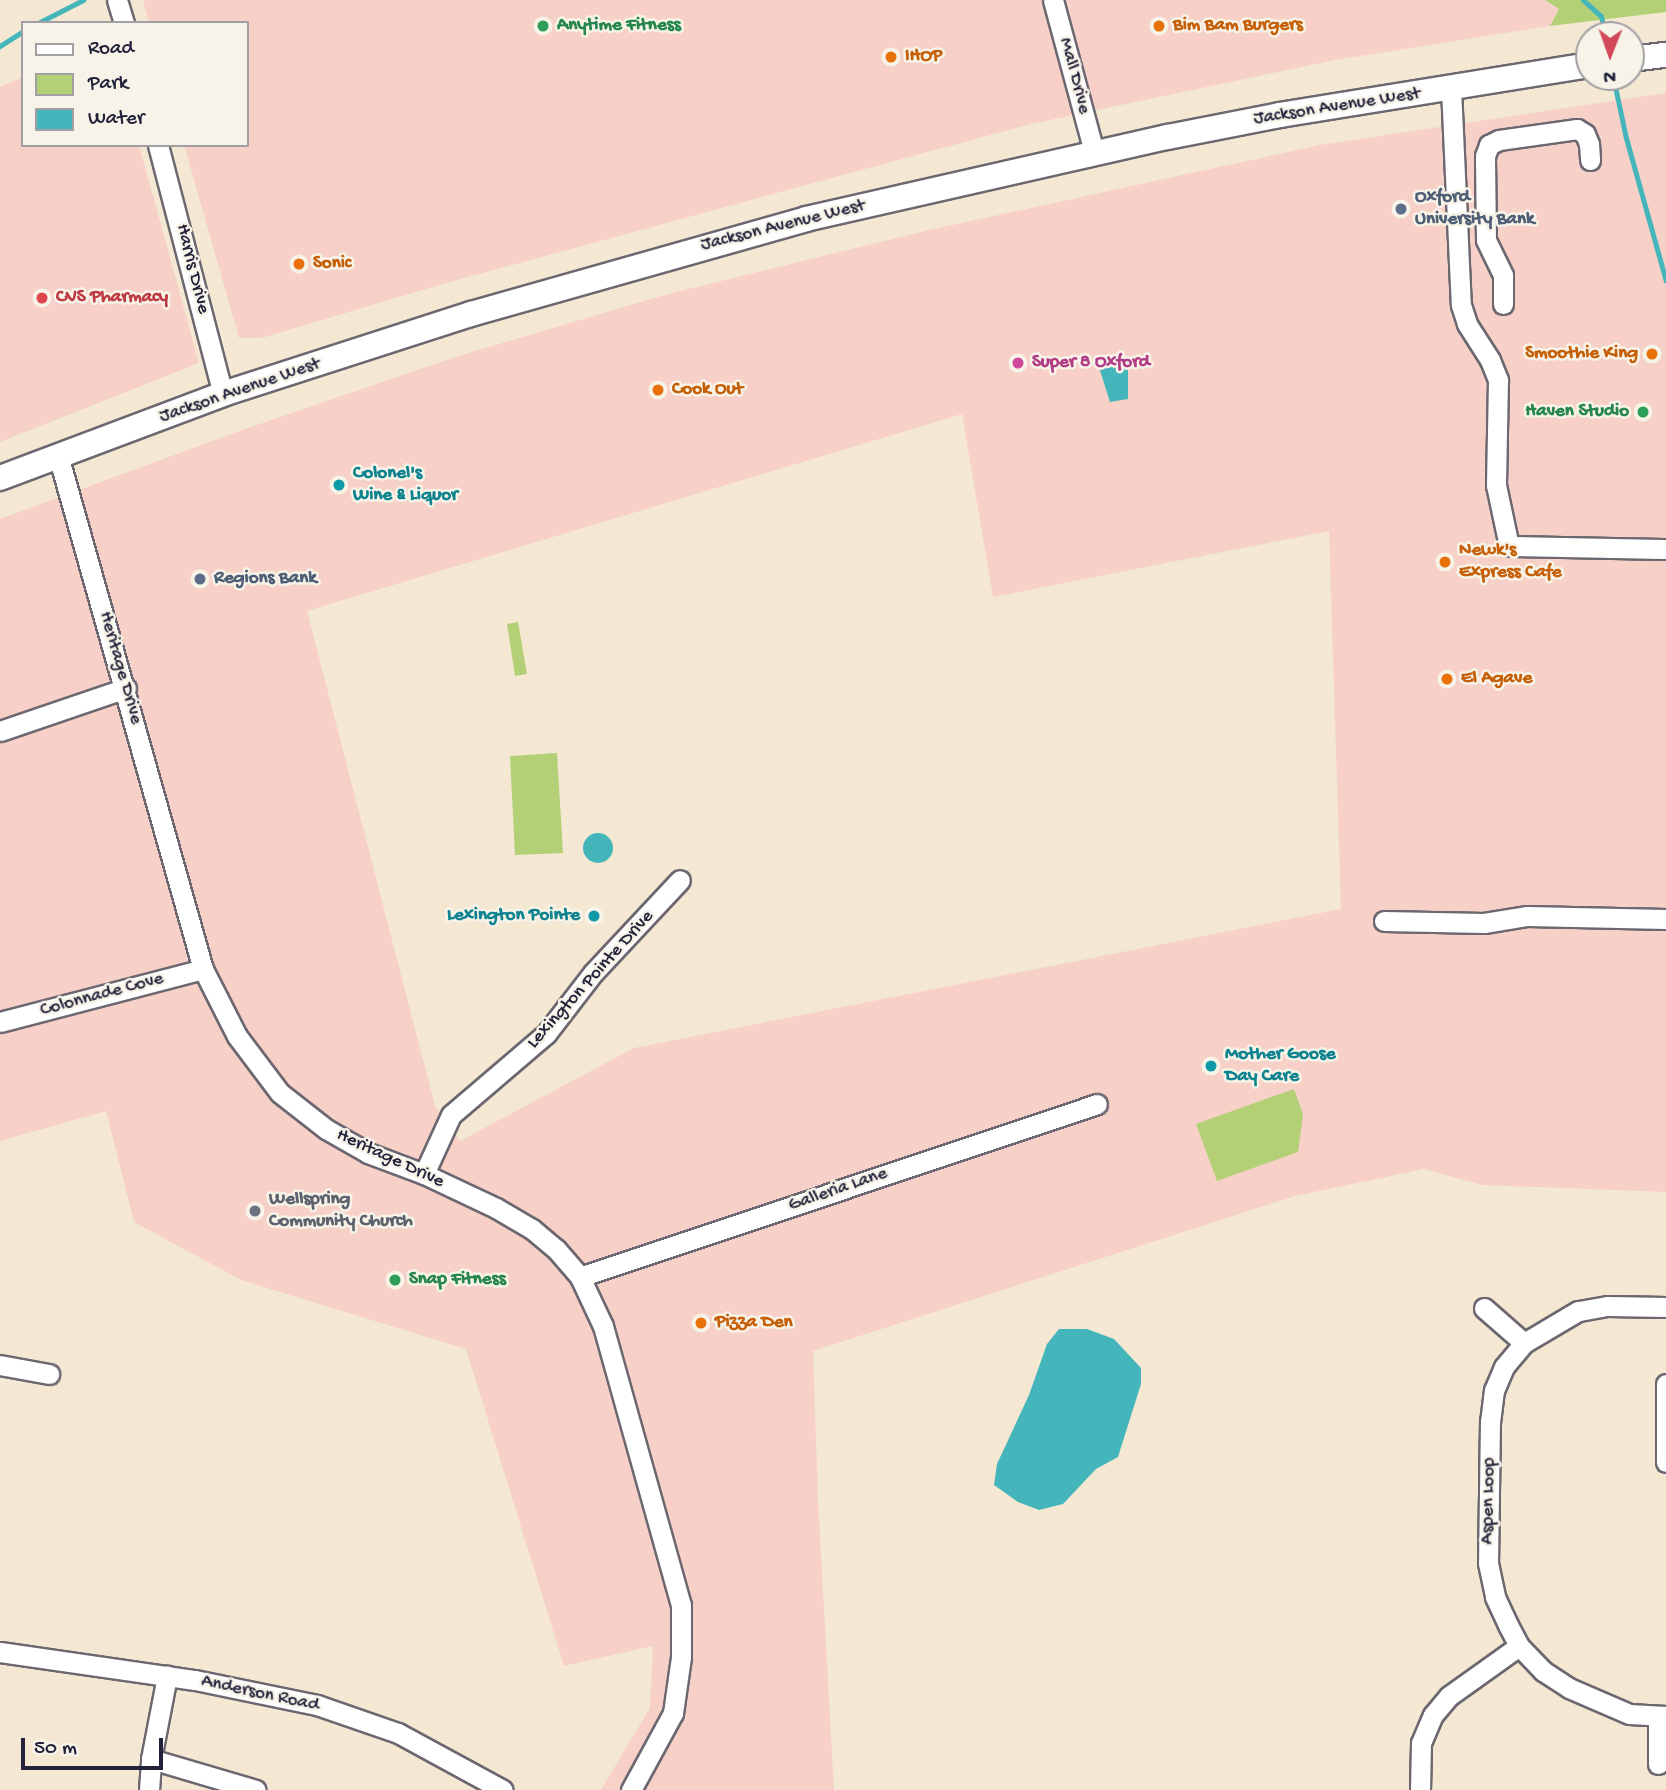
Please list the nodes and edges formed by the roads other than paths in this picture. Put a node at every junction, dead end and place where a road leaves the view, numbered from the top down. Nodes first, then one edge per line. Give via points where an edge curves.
1 (1052, 0) edge
2 (118, 1) edge
3 (123, 21) edge
4 (1666, 55) edge
5 (1645, 57) edge
6 (1575, 67) edge
7 (1451, 88) junction
8 (159, 147) edge
9 (1094, 152) junction
10 (1590, 160) dead end
11 (1503, 304) dead end
12 (223, 394) junction
13 (58, 455) junction
14 (0, 478) edge
15 (1666, 549) edge
16 (126, 688) junction
17 (0, 731) edge
18 (680, 880) dead end
19 (1666, 919) edge
20 (1384, 921) dead end
21 (204, 969) junction
22 (0, 1022) edge
23 (1097, 1104) dead end
24 (424, 1174) junction
25 (579, 1277) junction
26 (1666, 1307) edge
27 (1484, 1308) dead end
28 (1524, 1343) junction
29 (0, 1365) edge
30 (49, 1374) dead end
31 (1666, 1384) edge
32 (1666, 1462) edge
33 (1519, 1646) junction
34 (0, 1652) edge
35 (167, 1676) junction
36 (1662, 1716) edge
37 (151, 1759) junction
38 (1658, 1764) dead end
39 (149, 1790) edge
40 (256, 1790) edge
41 (503, 1790) edge
42 (631, 1790) edge
43 (1420, 1790) edge

1 - 9 street, Mall Drive
2 - 3 street
4 - 5 main road
6 - 7 main road, Jackson Avenue West
7 - 9 main road, Jackson Avenue West via 1280,115
7 - 15 street via 1461,305 1498,380 1496,485 1509,546
8 - 12 street, Harris Drive
9 - 12 main road, Jackson Avenue West via 709,244
10 - 11 street via 1585,134 1577,129 1489,145 1485,156 1486,240 1503,275
12 - 13 main road, Jackson Avenue West
13 - 14 main road, Jackson Avenue West
13 - 16 street, Heritage Drive
16 - 17 street
16 - 21 street, Heritage Drive
18 - 24 street, Lexington Pointe Drive via 593,973 546,1034 451,1115
19 - 20 street via 1527,916 1484,923
21 - 22 street, Colonnade Cove
21 - 24 street, Heritage Drive via 237,1036 280,1093 326,1129 368,1153
23 - 25 street, Galleria Lane
24 - 25 street, Heritage Drive via 532,1228
25 - 42 street, Heritage Drive via 603,1326 681,1605 681,1657 673,1713
26 - 28 street, Aspen Loop via 1607,1306 1578,1311
27 - 28 street
28 - 33 street, Aspen Loop via 1504,1367 1494,1390 1490,1421 1488,1563 1495,1597
29 - 30 street
31 - 32 street
33 - 36 street, Aspen Loop via 1543,1671 1569,1688 1629,1714
33 - 43 street via 1449,1696 1433,1715 1422,1743
34 - 35 street, Anderson Road
35 - 37 street
35 - 41 street, Anderson Road via 317,1705 398,1733
36 - 38 street
37 - 39 street
37 - 40 street

